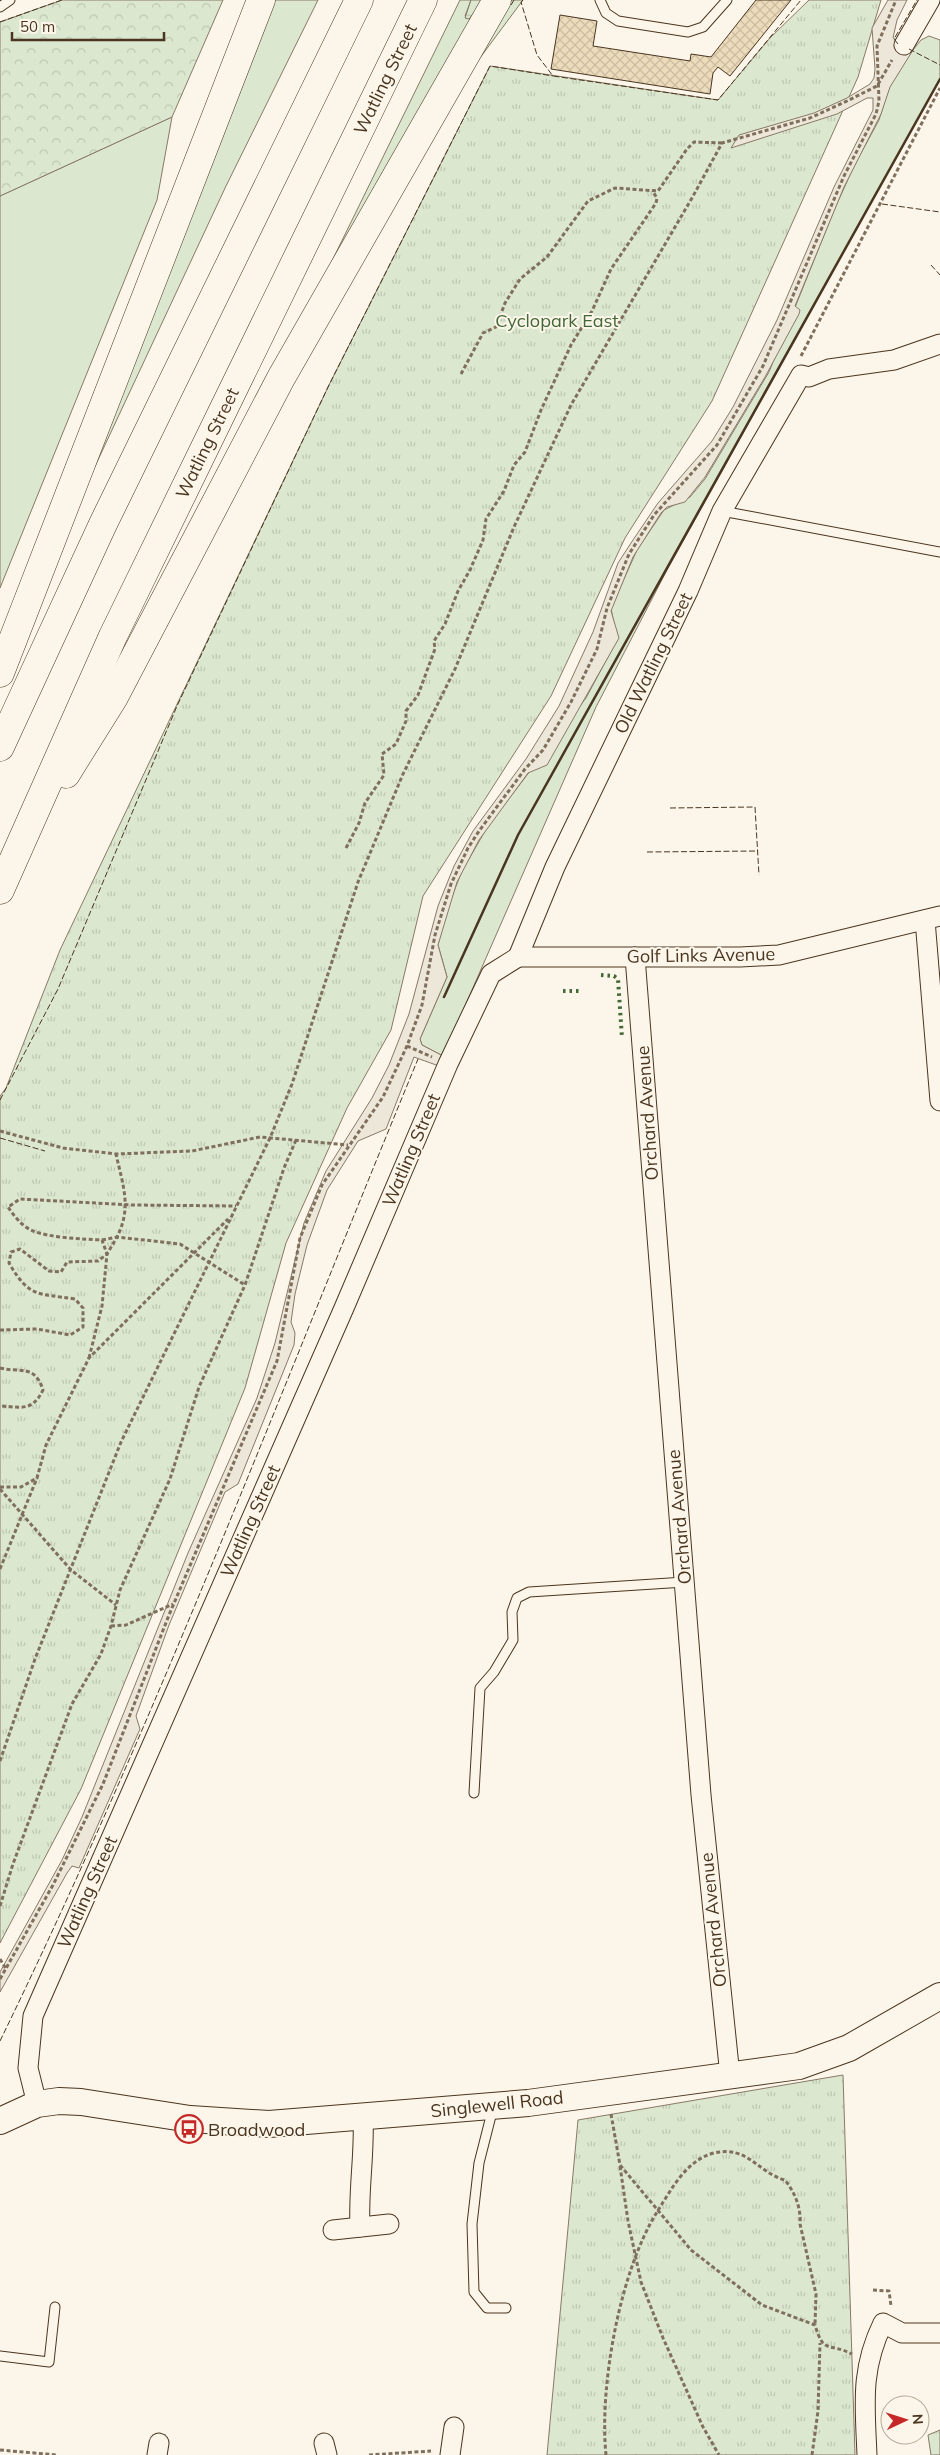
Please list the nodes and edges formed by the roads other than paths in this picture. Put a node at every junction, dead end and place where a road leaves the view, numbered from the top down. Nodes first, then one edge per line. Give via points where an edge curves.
1 (10, 0) edge
2 (261, 0) edge
3 (359, 0) edge
4 (423, 0) edge
5 (497, 0) edge
6 (600, 0) edge
7 (727, 0) edge
8 (930, 4) edge
9 (0, 7) edge
10 (904, 45) road end
11 (940, 344) edge
12 (722, 511) junction
13 (940, 552) edge
14 (0, 673) edge
15 (0, 746) edge
16 (14, 858) junction
17 (0, 890) edge
18 (932, 918) edge
19 (518, 957) junction
20 (635, 957) junction
21 (940, 1101) edge
22 (685, 1582) junction
23 (474, 1793) dead end
24 (940, 1996) edge
25 (730, 2076) junction
26 (37, 2104) junction
27 (494, 2105) junction
28 (363, 2116) junction
29 (0, 2121) edge
30 (389, 2224) dead end
31 (360, 2227) junction
32 (333, 2230) dead end
33 (55, 2307) dead end
34 (506, 2308) dead end
35 (940, 2333) edge
36 (0, 2356) edge
37 (454, 2427) dead end
38 (450, 2455) edge
39 (867, 2455) edge

1 - 9 lane
2 - 14 highway
3 - 15 highway via 103,524
4 - 16 highway, Watling Street via 118,627
5 - 16 highway via 284,371 114,697
6 - 7 lane via 606,13 618,21 688,32 703,27
8 - 10 street
11 - 12 street, Old Watling Street via 894,360 829,369 809,376 801,374
12 - 13 lane
12 - 19 street, Old Watling Street via 688,591 555,867
16 - 17 highway, Watling Street
18 - 20 street, Golf Links Avenue via 779,955
18 - 21 street
19 - 20 street, Golf Links Avenue
19 - 26 street, Watling Street via 491,974 448,1064 32,2016 28,2068
20 - 22 street, Orchard Avenue
22 - 23 lane via 529,1592 517,1598 512,1612 513,1640 480,1688
22 - 25 street, Orchard Avenue via 711,1904
24 - 25 street, Singlewell Road via 848,2048 799,2066
25 - 27 street, Singlewell Road
26 - 28 street, Singlewell Road via 71,2101 190,2119 261,2124
26 - 29 street, Singlewell Road
27 - 28 street, Singlewell Road
27 - 34 lane via 478,2163 472,2224 474,2292 487,2308
28 - 31 street via 364,2142 358,2189
30 - 31 street
31 - 32 street
33 - 36 lane via 49,2362
35 - 39 street via 902,2333 883,2323 871,2346 865,2386
37 - 38 street

